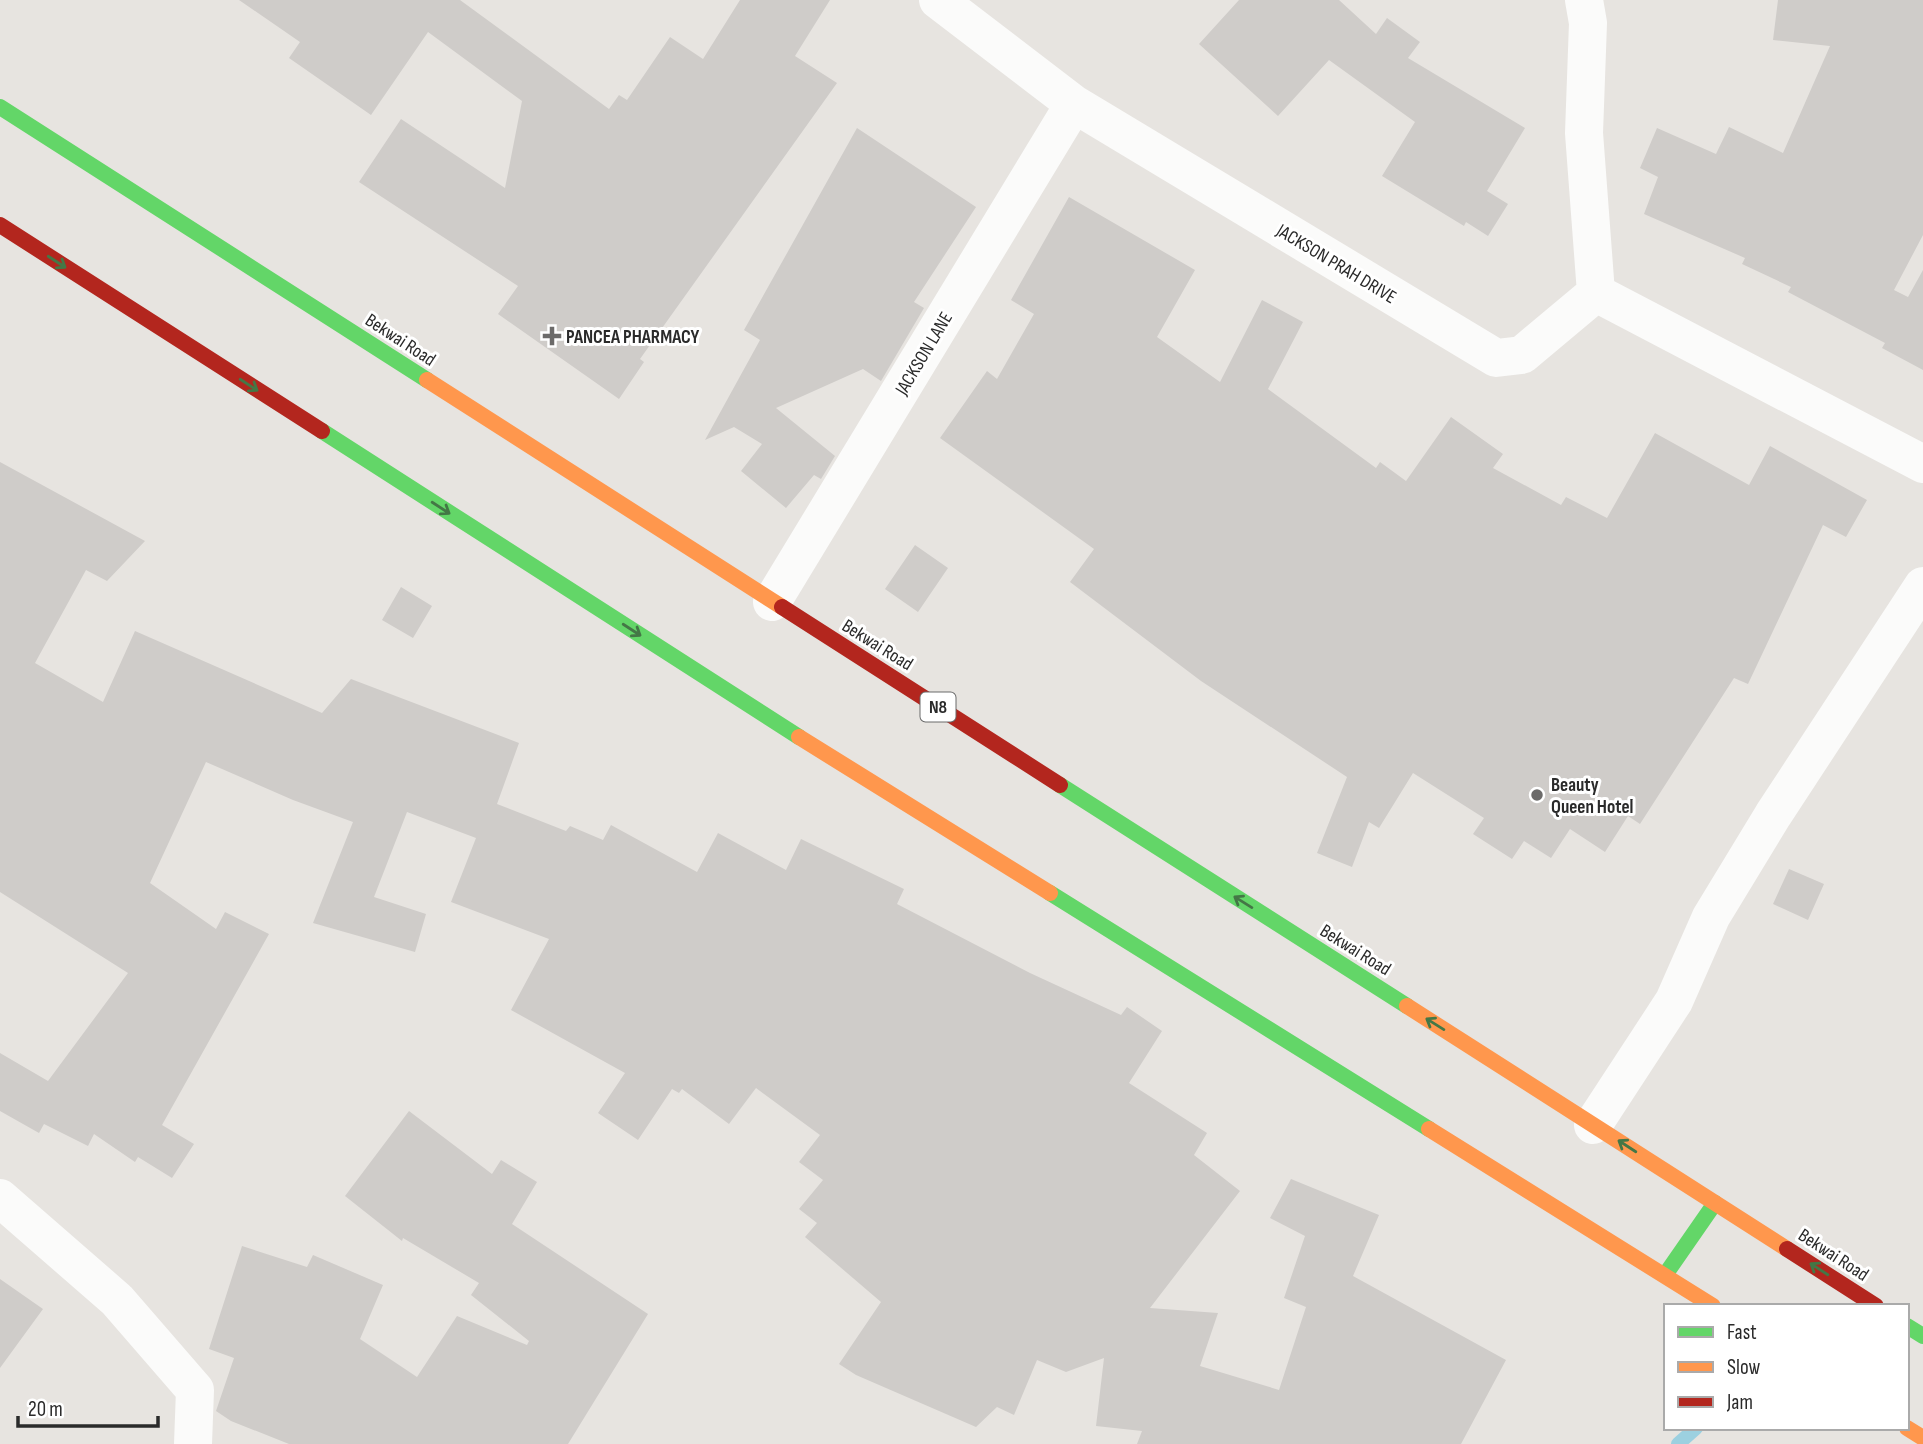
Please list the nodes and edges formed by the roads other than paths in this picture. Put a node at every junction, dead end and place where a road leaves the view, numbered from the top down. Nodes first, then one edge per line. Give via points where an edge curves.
1 (938, 0) edge
2 (1584, 0) edge
3 (1074, 104) junction
4 (0, 107) edge
5 (0, 226) edge
6 (1596, 293) junction
7 (1923, 464) edge
8 (1923, 586) edge
9 (772, 602) junction
10 (1593, 1125) junction
11 (0, 1198) edge
12 (1715, 1203) junction
13 (1665, 1275) junction
14 (1710, 1304) edge
15 (1873, 1304) edge
16 (193, 1444) edge

1 - 3 street, JACKSON PRAH DRIVE
2 - 6 street via 1588,23 1584,133
3 - 6 street, JACKSON PRAH DRIVE via 1496,358 1521,355
3 - 9 street, JACKSON LANE
4 - 9 highway, Bekwai Road / N8
5 -> 13 highway via 726,691
6 - 7 street
8 - 10 street via 1773,815 1711,917 1674,1000
10 -> 9 highway, Bekwai Road / N8
12 -> 10 highway, Bekwai Road / N8
11 - 16 street via 117,1300 195,1390
12 - 13 highway
15 -> 12 highway, Bekwai Road / N8
13 - 14 highway

